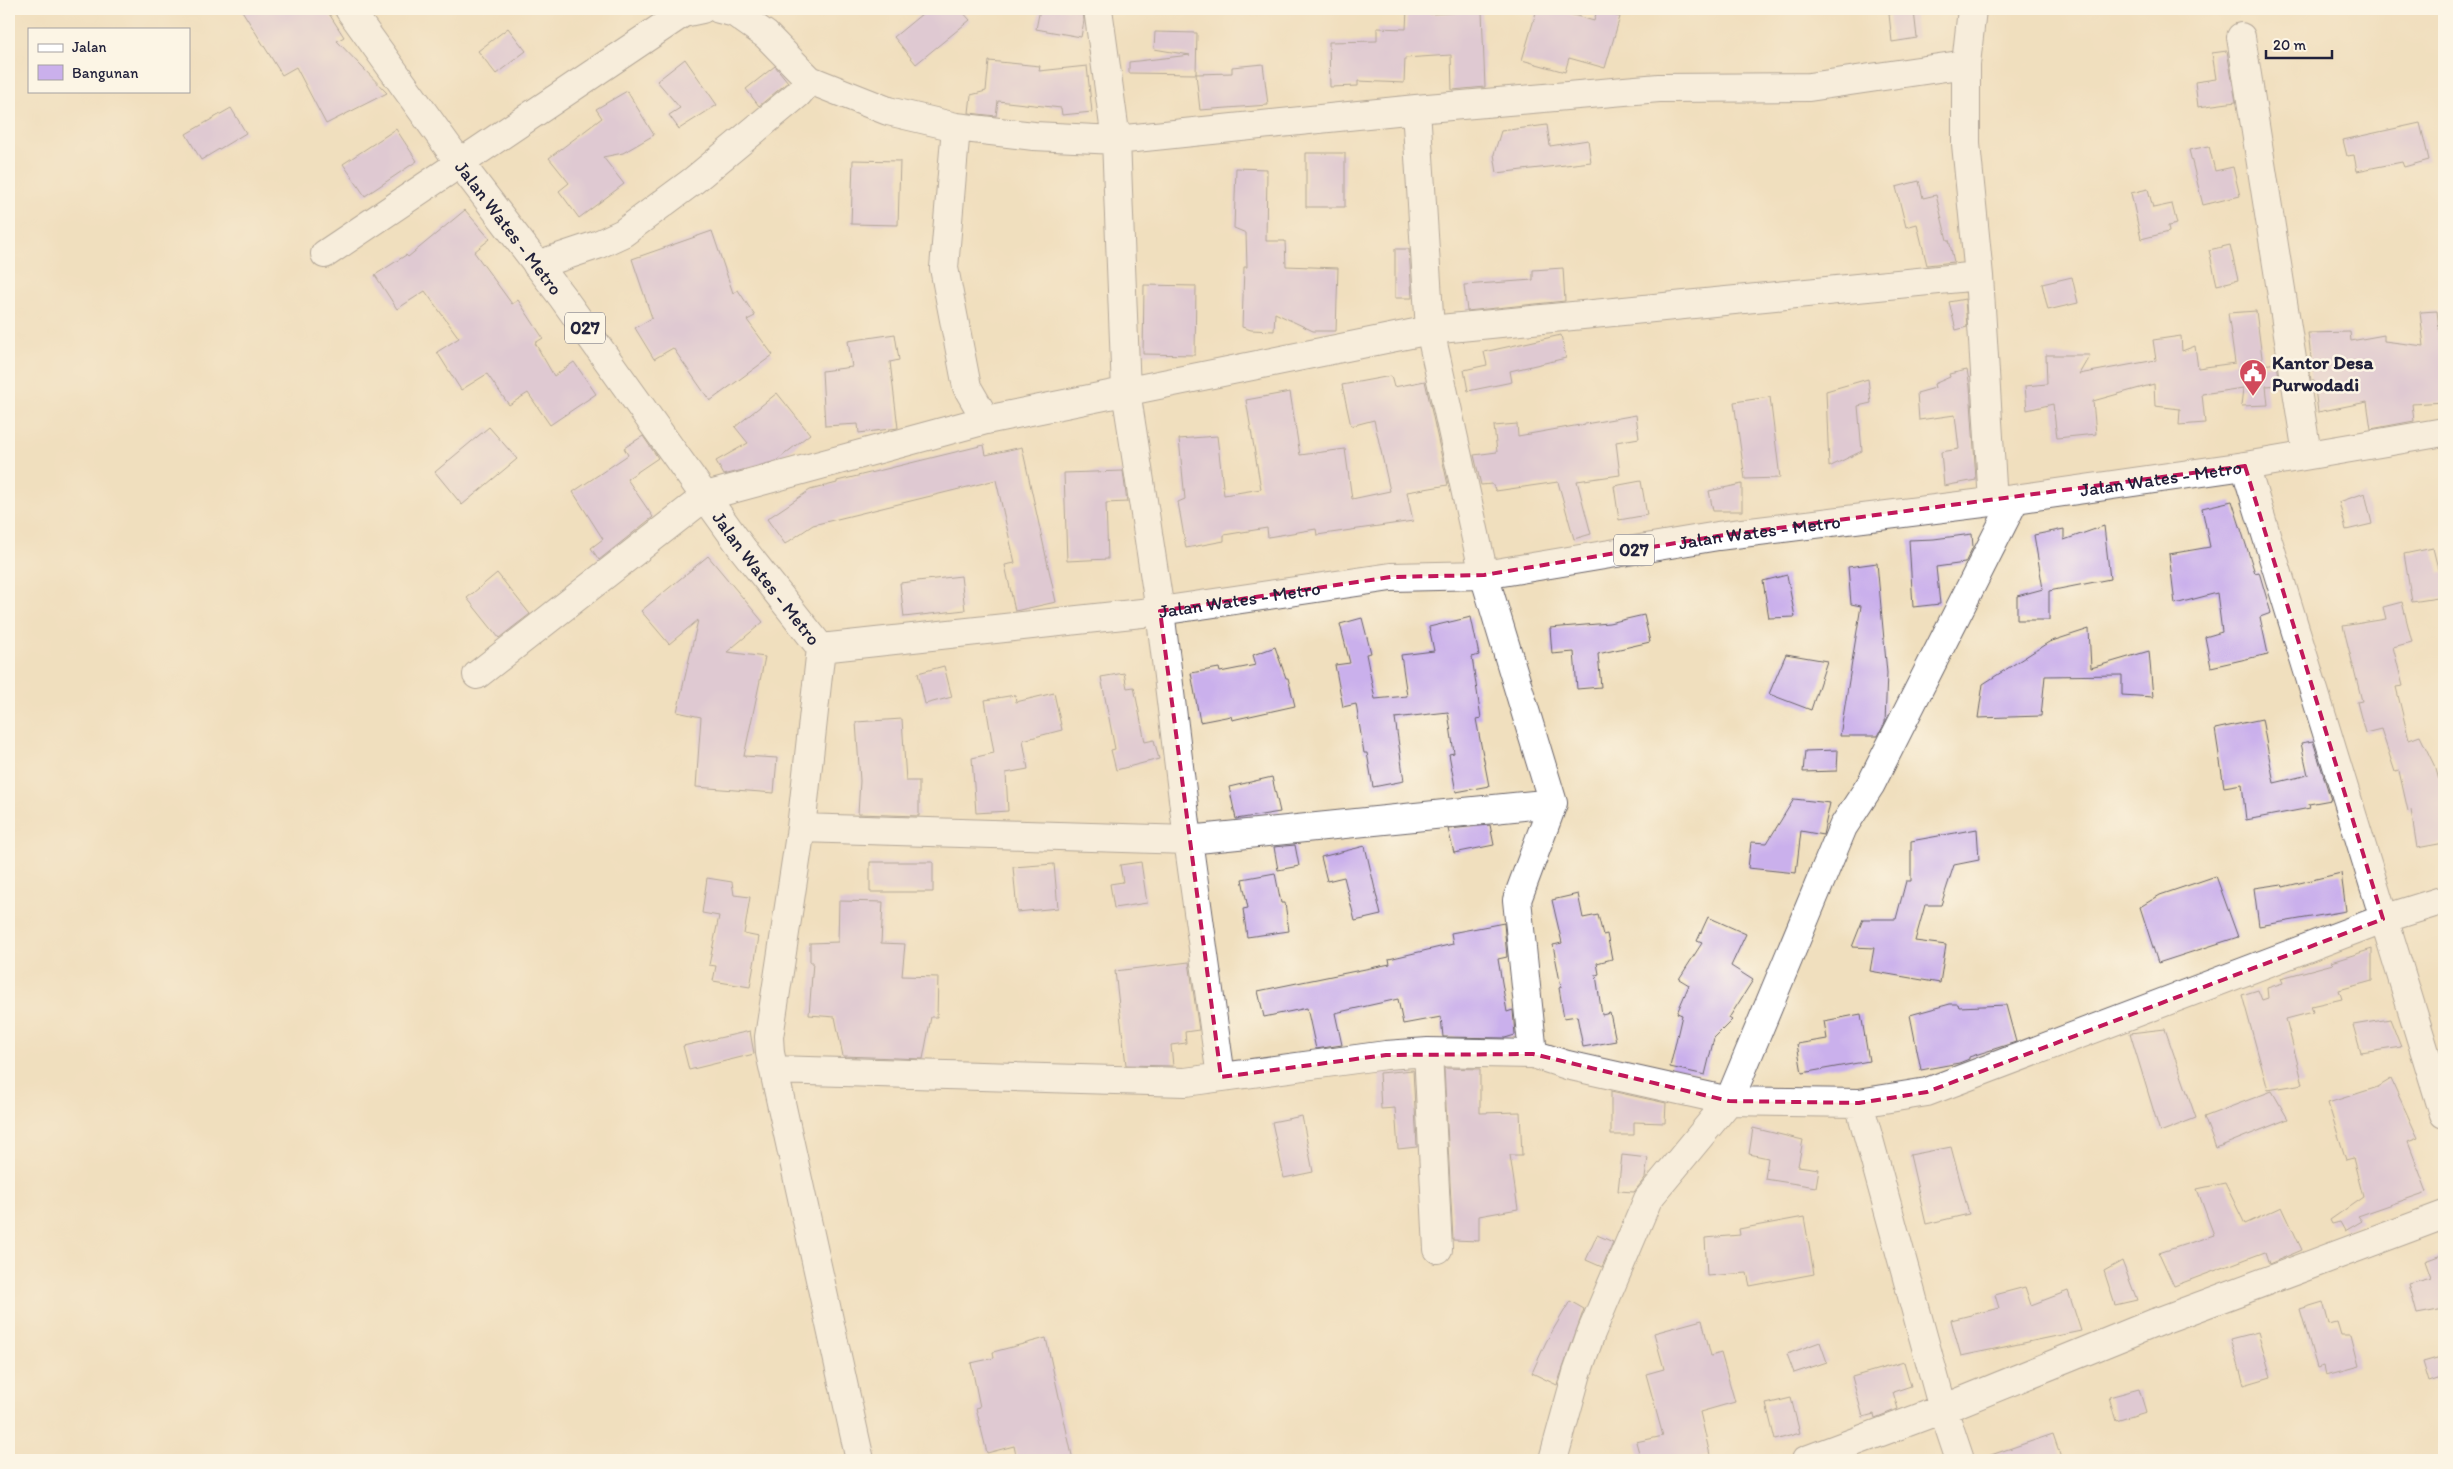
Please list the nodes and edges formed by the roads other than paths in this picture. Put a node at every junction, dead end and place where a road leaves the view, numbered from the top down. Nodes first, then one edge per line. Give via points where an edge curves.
1 (349, 9) edge
2 (702, 9) edge
3 (719, 9) edge
4 (1098, 9) edge
5 (1972, 9) edge
6 (2241, 37) dead end
7 (1966, 64) junction
8 (810, 80) junction
9 (1416, 109) junction
10 (956, 127) junction
11 (1116, 140) junction
12 (459, 162) junction
13 (325, 254) dead end
14 (538, 264) junction
15 (1979, 276) junction
16 (1430, 330) junction
17 (1126, 390) junction
18 (986, 420) junction
19 (2444, 432) edge
20 (2307, 454) junction
21 (2245, 466) junction
22 (706, 496) junction
23 (2004, 501) junction
24 (1484, 575) junction
25 (1160, 611) junction
26 (821, 648) junction
27 (477, 675) dead end
28 (1553, 803) junction
29 (801, 828) junction
30 (1188, 840) junction
31 (2444, 900) edge
32 (2383, 919) junction
33 (1428, 1052) junction
34 (1533, 1054) junction
35 (774, 1070) junction
36 (1222, 1077) junction
37 (1729, 1101) junction
38 (1859, 1103) junction
39 (2444, 1114) edge
40 (2444, 1215) edge
41 (1438, 1248) dead end
42 (1943, 1408) junction
43 (860, 1460) edge
44 (1553, 1460) edge
45 (1806, 1460) edge
46 (1960, 1460) edge

1 - 12 street, Jalan Wates - Metro / 027
2 - 12 street via 684,13
3 - 8 street via 735,13 766,35
4 - 11 street
5 - 7 street
6 - 20 street
7 - 9 street via 1809,87 1659,88
7 - 15 street via 1966,144
8 - 10 street via 888,111
8 - 14 street via 798,94 693,182 623,233
9 - 11 street
9 - 16 street
10 - 11 street via 1034,136
10 - 18 street via 944,268 966,387
11 - 17 street
12 - 13 street
12 - 14 street, Jalan Wates - Metro / 027
14 - 22 street, Jalan Wates - Metro / 027
15 - 16 street
15 - 23 street
16 - 17 street
16 - 24 street
17 - 18 street
17 - 25 street
18 - 22 street
19 - 20 street, Jalan Wates - Metro / 027
20 - 21 street, Jalan Wates - Metro / 027
21 - 23 street, Jalan Wates - Metro / 027
21 - 32 street
22 - 26 street, Jalan Wates - Metro / 027 via 742,548
22 - 27 street
23 - 24 street, Jalan Wates - Metro / 027 via 1718,536
23 - 37 street via 1870,784 1843,827
24 - 25 street, Jalan Wates - Metro / 027 via 1391,577
24 - 28 street
25 - 26 street, Jalan Wates - Metro / 027
25 - 30 street
26 - 29 street
28 - 30 street
28 - 34 street via 1517,900
29 - 30 street
29 - 35 street via 769,1037
30 - 36 street
31 - 32 street
32 - 38 street via 1927,1092
32 - 39 street
33 - 34 street
33 - 36 street
33 - 41 street
34 - 37 street via 1567,1065
35 - 36 street via 1185,1082
35 - 43 street
37 - 38 street
37 - 44 street via 1648,1199 1590,1333
38 - 42 street
40 - 42 street via 2157,1322
42 - 45 street
42 - 46 street

